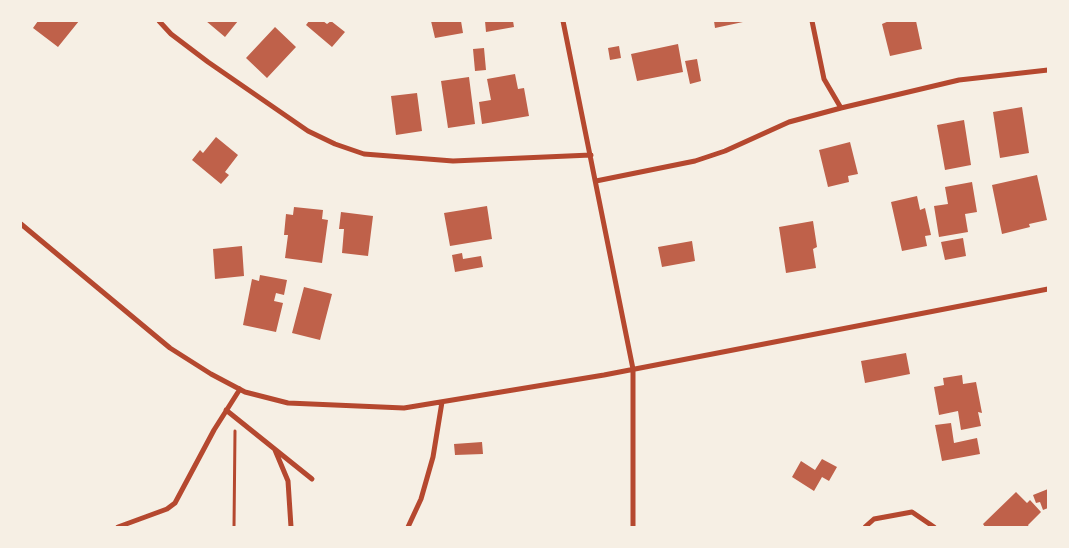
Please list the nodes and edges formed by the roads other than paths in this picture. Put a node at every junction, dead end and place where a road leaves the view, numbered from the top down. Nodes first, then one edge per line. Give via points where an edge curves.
1 (159, 21) edge
2 (563, 21) edge
3 (812, 21) edge
4 (1048, 70) edge
5 (841, 108) junction
6 (591, 155) junction
7 (596, 181) junction
8 (21, 224) edge
9 (1048, 289) edge
10 (633, 369) junction
11 (240, 389) junction
12 (442, 402) junction
13 (226, 410) junction
14 (274, 449) junction
15 (312, 479) dead end
16 (118, 527) edge
17 (291, 527) edge
18 (408, 527) edge
19 (633, 527) edge
20 (865, 527) edge
21 (934, 527) edge

1 - 6 street via 208,62 308,131 364,154 453,161
2 - 6 street
3 - 5 street via 824,79
4 - 5 street via 959,80
5 - 7 street via 789,122 695,161
6 - 7 street
7 - 10 street
8 - 11 street via 170,348
9 - 10 street
10 - 12 street
10 - 19 street
11 - 12 street via 288,403 404,408
11 - 13 street
12 - 18 street via 433,457
13 - 14 street
13 - 16 street via 175,503
14 - 15 street
14 - 17 street via 288,481
20 - 21 street via 874,519 912,512

